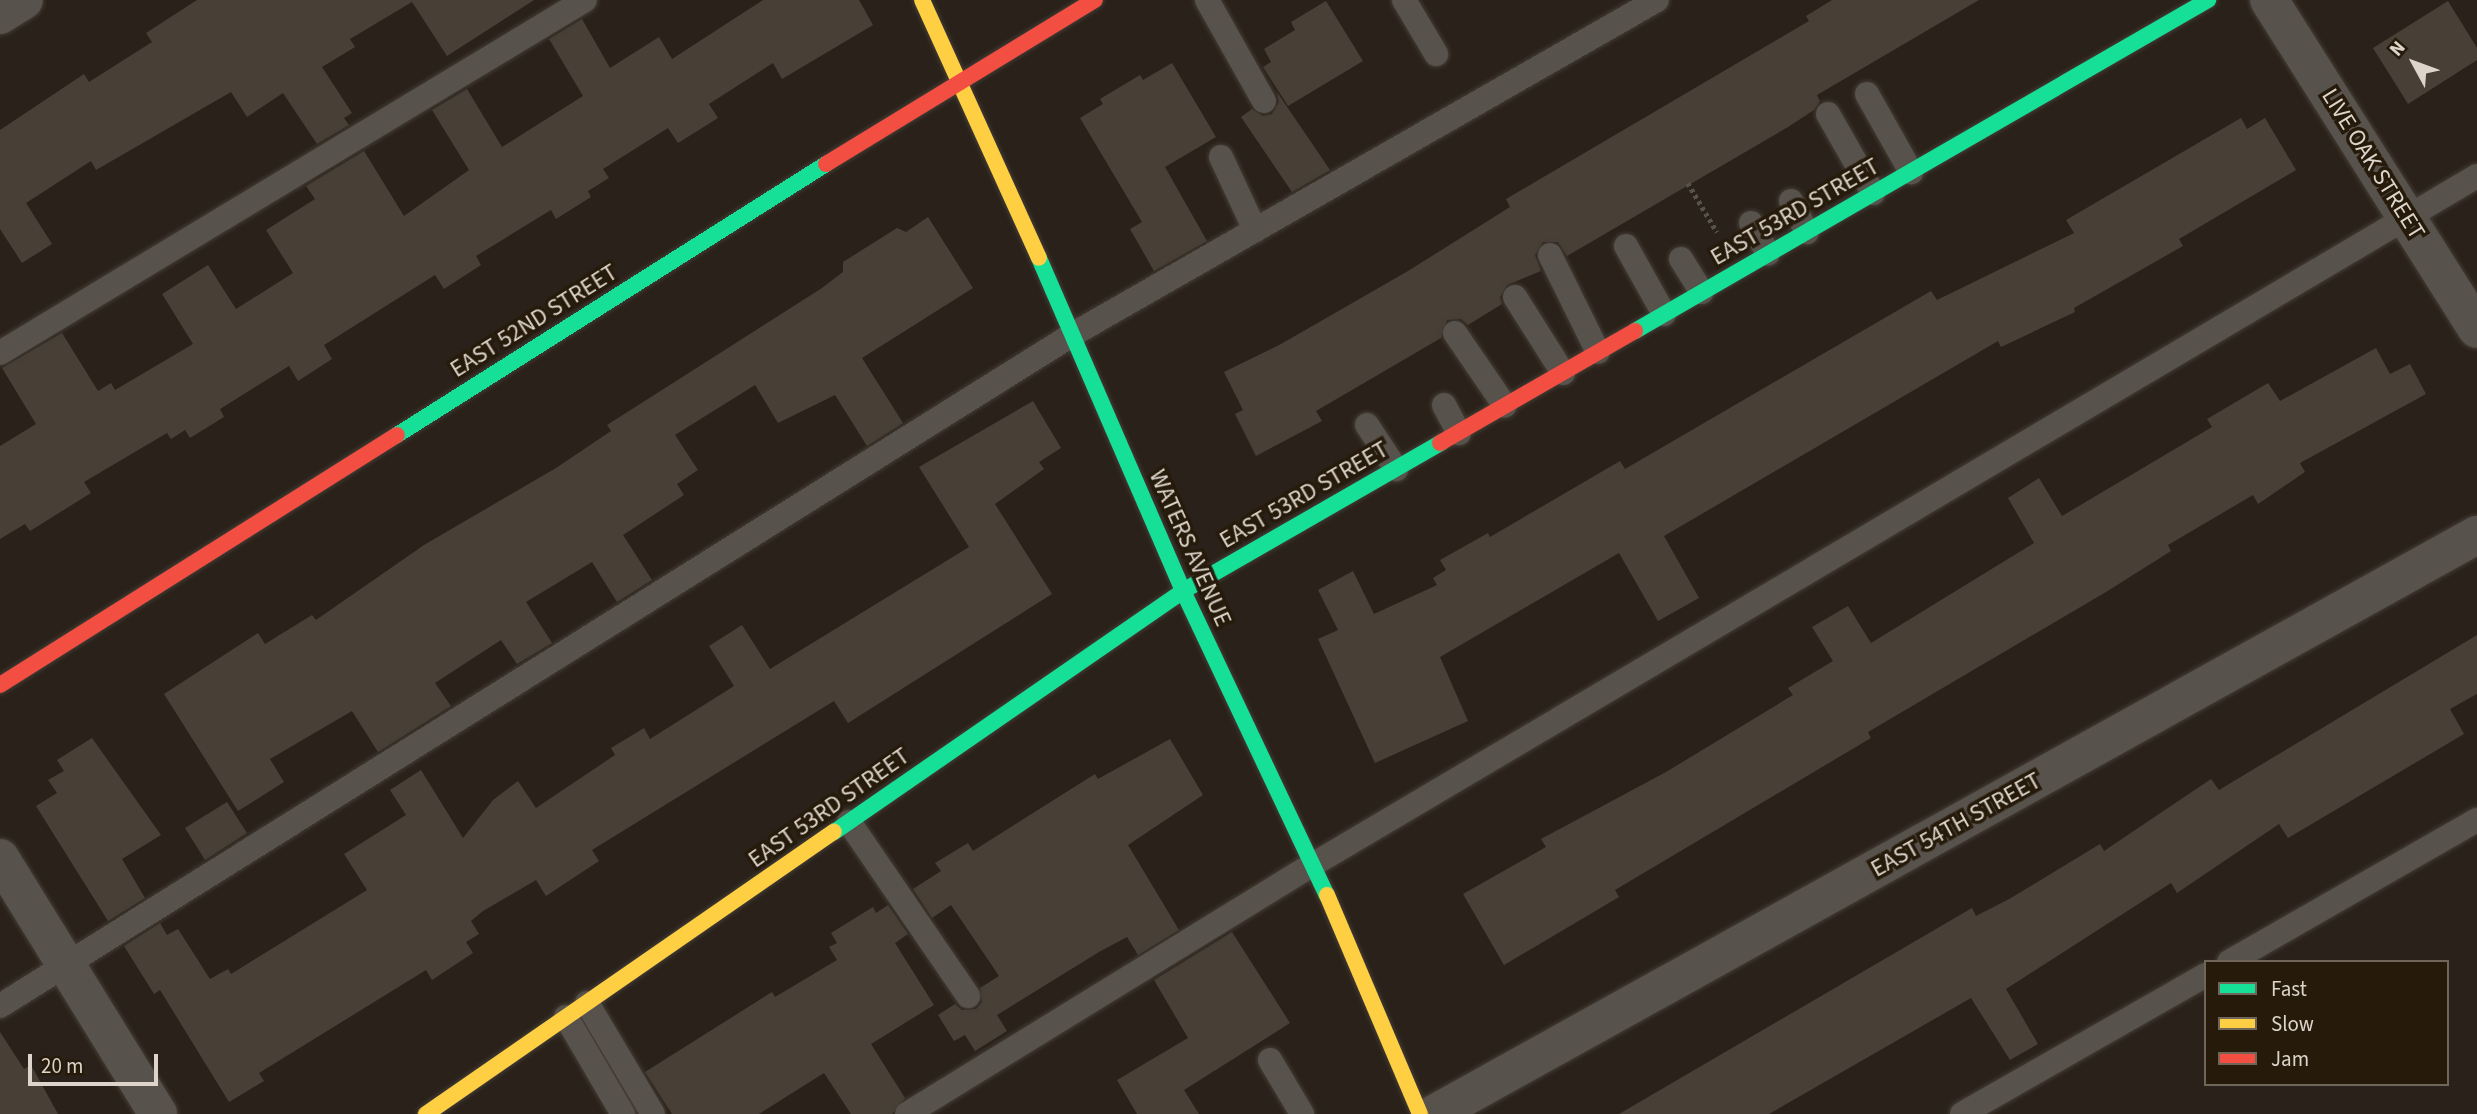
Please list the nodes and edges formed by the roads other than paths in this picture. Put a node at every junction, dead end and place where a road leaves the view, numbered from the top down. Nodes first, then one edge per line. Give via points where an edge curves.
1 (24, 0) edge
2 (585, 0) edge
3 (922, 0) edge
4 (1095, 0) edge
5 (1208, 0) edge
6 (1404, 0) edge
7 (1657, 0) edge
8 (2208, 0) edge
9 (2269, 0) edge
10 (0, 15) edge
11 (1436, 54) dead end
12 (961, 79) junction
13 (1867, 94) dead end
14 (1264, 101) dead end
15 (1828, 114) dead end
16 (1221, 157) dead end
17 (1912, 172) junction
18 (2477, 176) edge
19 (1873, 193) junction
20 (1791, 201) dead end
21 (2406, 216) junction
22 (1751, 223) dead end
23 (1255, 230) junction
24 (1807, 232) junction
25 (1626, 246) dead end
26 (1768, 254) junction
27 (1550, 255) dead end
28 (1681, 259) dead end
29 (1702, 292) junction
30 (1515, 297) dead end
31 (1664, 314) junction
32 (2477, 329) edge
33 (1455, 333) dead end
34 (1070, 336) junction
35 (1598, 352) junction
36 (0, 353) edge
37 (1563, 373) junction
38 (1444, 405) dead end
39 (1505, 406) junction
40 (1367, 425) dead end
41 (1459, 433) junction
42 (1396, 469) junction
43 (2477, 535) edge
44 (1183, 592) junction
45 (0, 685) edge
46 (2477, 820) edge
47 (849, 822) junction
48 (0, 858) edge
49 (1314, 864) junction
50 (2232, 960) edge
51 (66, 964) junction
52 (2204, 976) edge
53 (968, 996) dead end
54 (587, 1003) junction
55 (0, 1006) edge
56 (566, 1017) junction
57 (1270, 1060) dead end
58 (158, 1114) edge
59 (426, 1114) edge
60 (624, 1114) edge
61 (653, 1114) edge
62 (907, 1114) edge
63 (1302, 1114) edge
64 (1420, 1114) edge
65 (1434, 1114) edge
66 (1962, 1114) edge

1 - 10 street
2 - 36 lane
3 - 12 main road, WATERS AVENUE
4 - 12 main road, EAST 52ND STREET
5 - 14 lane
6 - 11 lane
7 - 23 lane
8 - 17 main road, EAST 53RD STREET
9 - 21 street, LIVE OAK STREET
12 - 34 main road, WATERS AVENUE
12 - 45 main road, EAST 52ND STREET
13 - 17 lane
15 - 19 lane
16 - 23 lane
17 - 19 main road, EAST 53RD STREET
18 - 21 lane
19 - 24 main road, EAST 53RD STREET
20 - 24 lane
21 - 32 street, LIVE OAK STREET
21 - 49 lane
22 - 26 lane
23 - 34 lane
24 - 26 main road, EAST 53RD STREET
25 - 31 lane
26 - 29 main road, EAST 53RD STREET
27 - 35 lane
28 - 29 lane
29 - 31 main road, EAST 53RD STREET
30 - 37 lane
31 - 35 main road, EAST 53RD STREET
33 - 39 lane
34 - 44 main road, WATERS AVENUE
34 - 51 lane
35 - 37 main road, EAST 53RD STREET
37 - 39 main road, EAST 53RD STREET
38 - 41 lane
39 - 41 main road, EAST 53RD STREET
40 - 42 lane
41 - 42 main road, EAST 53RD STREET
42 - 44 main road, EAST 53RD STREET
43 - 65 street, EAST 54TH STREET
44 - 47 main road, EAST 53RD STREET
44 - 49 main road, WATERS AVENUE
46 - 50 lane
47 - 53 lane
47 - 54 main road, EAST 53RD STREET
48 - 51 street
49 - 62 lane
49 - 64 main road, WATERS AVENUE
51 - 55 lane
51 - 58 street
52 - 66 lane
54 - 56 main road, EAST 53RD STREET
54 - 61 lane
56 - 59 main road, EAST 53RD STREET
56 - 60 lane
57 - 63 lane

